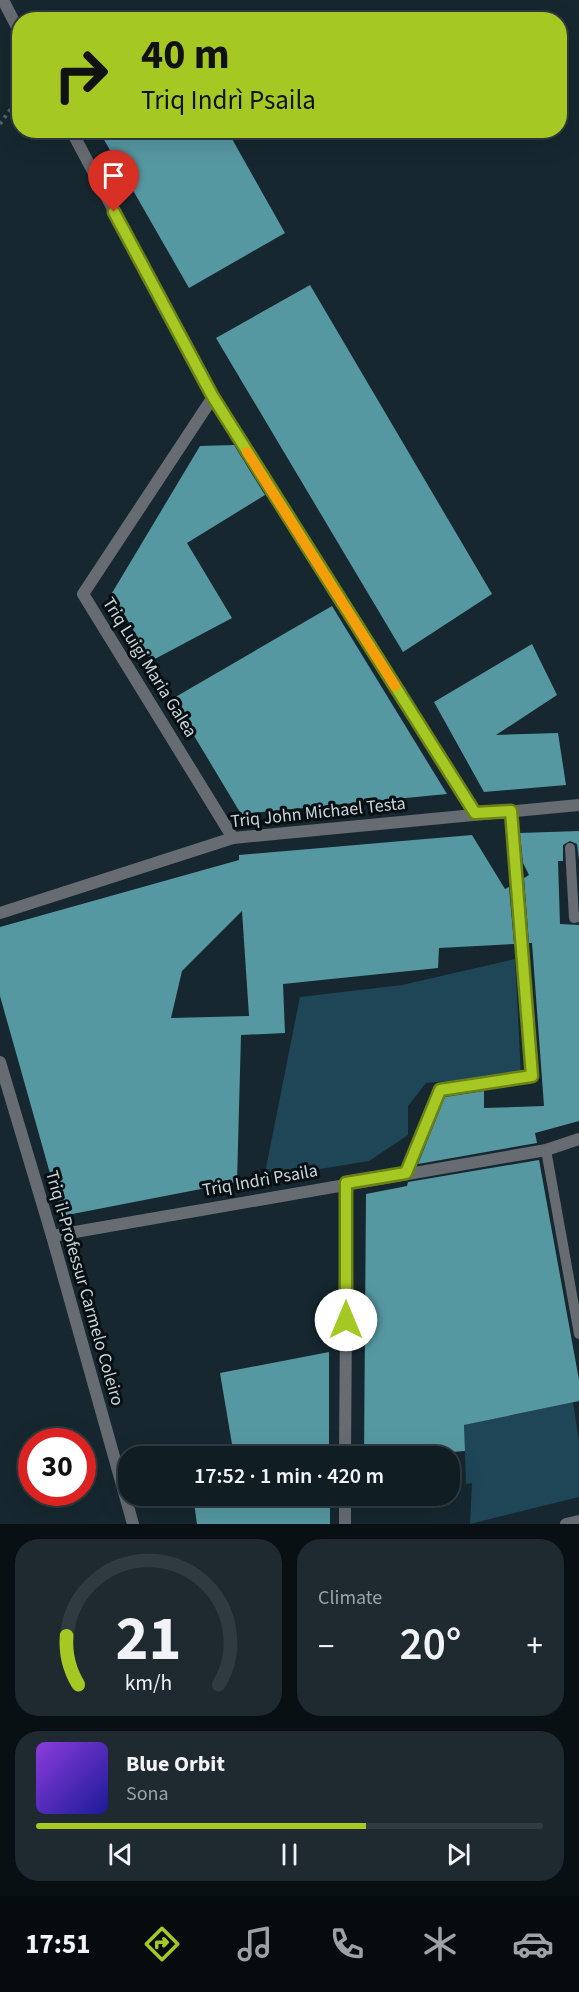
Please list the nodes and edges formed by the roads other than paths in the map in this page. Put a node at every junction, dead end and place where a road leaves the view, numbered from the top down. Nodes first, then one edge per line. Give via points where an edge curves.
1 (3, 0) edge
2 (12, 17) edge
3 (74, 138) edge
4 (213, 397) junction
5 (579, 805) edge
6 (511, 811) junction
7 (475, 813) junction
8 (233, 838) junction
9 (570, 848) dead end
10 (0, 913) edge
11 (579, 917) edge
12 (0, 1062) edge
13 (579, 1139) edge
14 (546, 1150) junction
15 (406, 1173) junction
16 (346, 1183) junction
17 (52, 1236) junction
18 (579, 1334) edge
19 (345, 1446) edge
20 (345, 1506) edge
21 (579, 1521) edge
22 (133, 1524) edge
23 (345, 1524) edge
24 (566, 1524) edge

1 - 2 street
3 - 4 street
4 - 7 street
4 - 8 street, Triq Luigi Maria Galea via 83,594
5 - 6 street, Triq John Michael Testa
6 - 7 street, Triq John Michael Testa
6 - 15 lane via 532,1076 440,1090
7 - 8 street, Triq John Michael Testa
8 - 10 street, Triq John Michael Testa
9 - 11 lane via 574,918
12 - 17 street, Triq il-Professur Carmelo Coleiro
13 - 14 street, Triq Indrì Psaila
14 - 15 street, Triq Indrì Psaila
14 - 18 lane
15 - 16 street, Triq Indrì Psaila
16 - 17 street, Triq Indrì Psaila
16 - 19 street
17 - 22 street, Triq il-Professur Carmelo Coleiro
20 - 23 street
21 - 24 street

